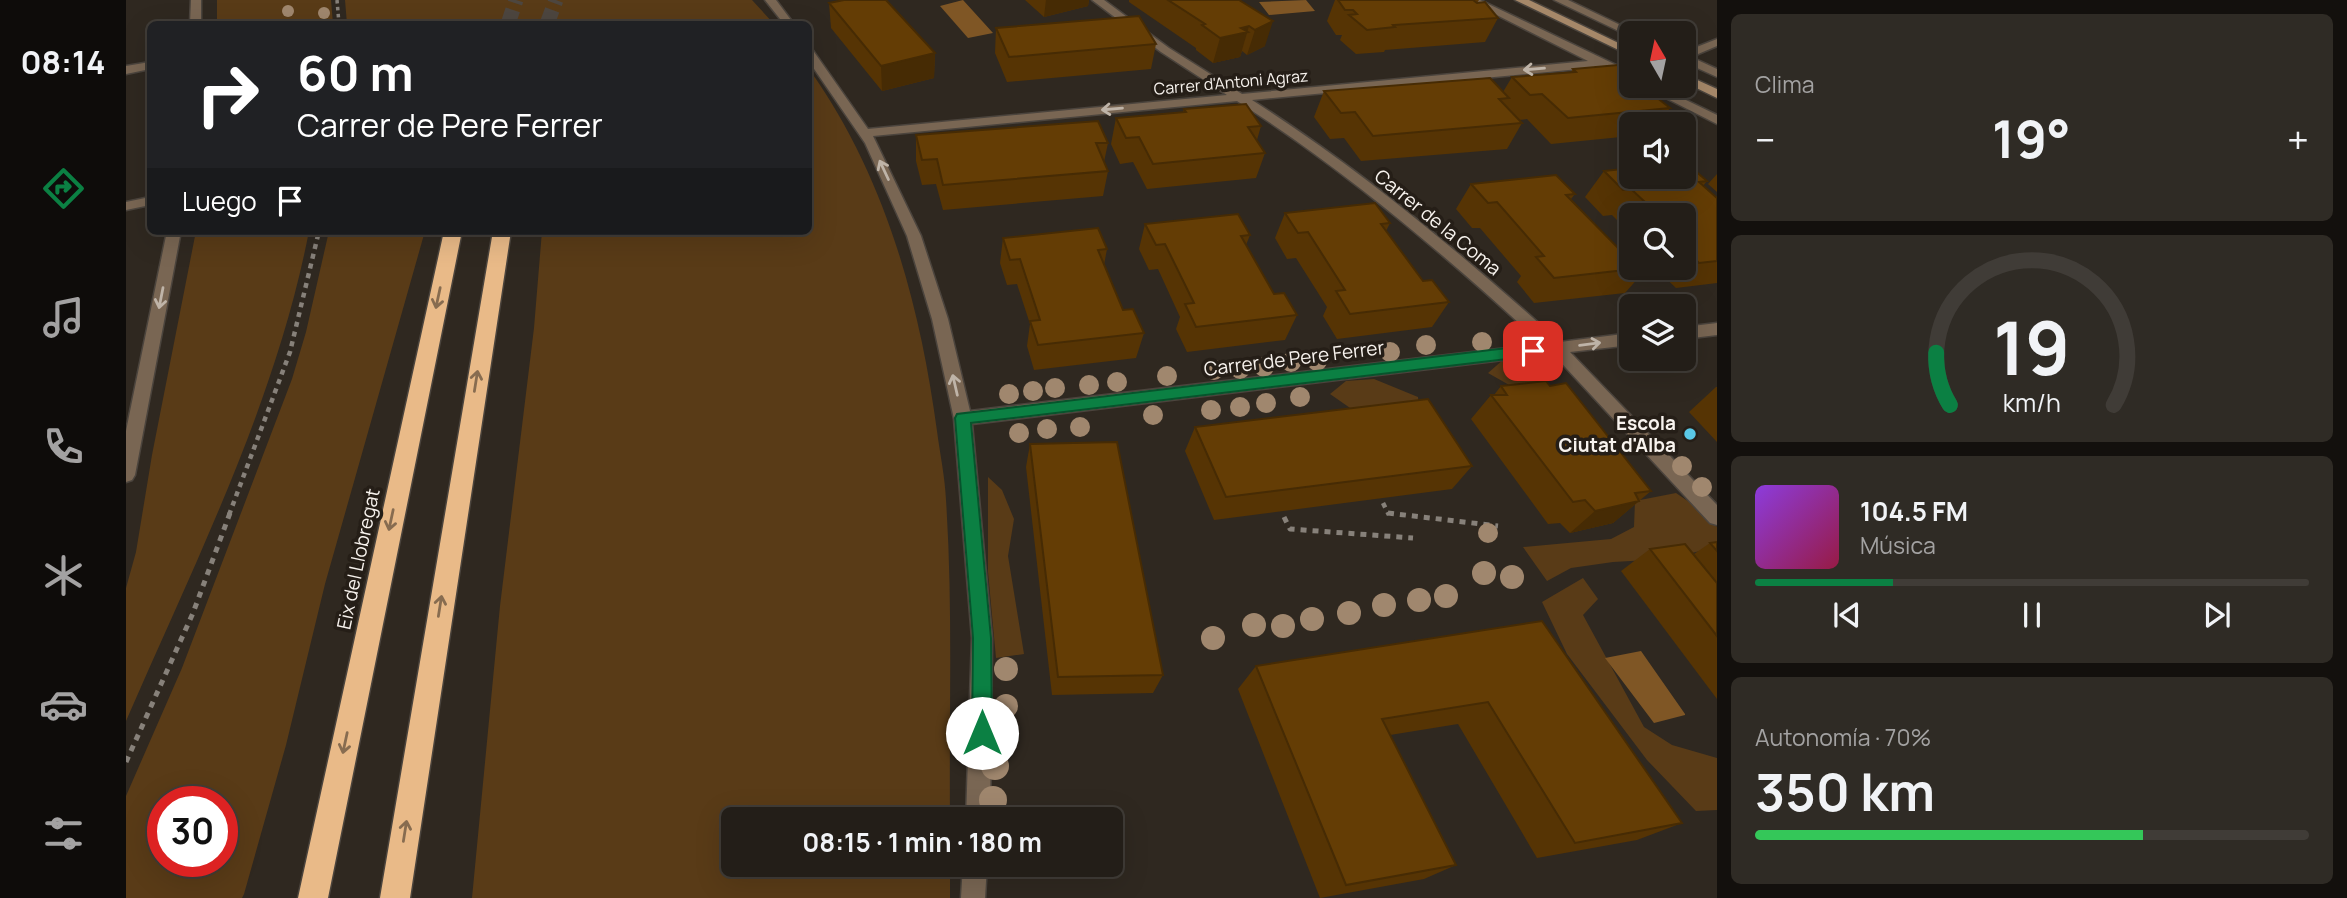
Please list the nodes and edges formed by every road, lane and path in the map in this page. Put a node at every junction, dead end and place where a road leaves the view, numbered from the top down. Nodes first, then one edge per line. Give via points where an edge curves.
1 (196, 0) edge
2 (337, 0) edge
3 (770, 0) edge
4 (1097, 0) edge
5 (1472, 0) edge
6 (1520, 0) edge
7 (1559, 0) edge
8 (197, 21) edge
9 (339, 21) edge
10 (787, 21) edge
11 (1619, 28) edge
12 (1717, 42) edge
13 (1619, 47) edge
14 (1696, 52) edge
15 (812, 57) edge
16 (1602, 63) junction
17 (1696, 63) edge
18 (147, 66) edge
19 (126, 70) edge
20 (1619, 71) edge
21 (1717, 73) edge
22 (1696, 84) edge
23 (1717, 94) edge
24 (1238, 97) junction
25 (1672, 98) edge
26 (1717, 120) edge
27 (864, 132) junction
28 (147, 202) edge
29 (126, 206) edge
30 (173, 235) edge
31 (318, 235) edge
32 (452, 235) edge
33 (501, 235) edge
34 (1717, 329) edge
35 (1696, 332) edge
36 (1619, 340) edge
37 (1557, 348) junction
38 (962, 418) junction
39 (126, 475) edge
40 (1383, 503) edge
41 (1284, 517) dead end
42 (1717, 517) edge
43 (1498, 526) dead end
44 (1413, 538) dead end
45 (126, 762) edge
46 (979, 807) edge
47 (975, 877) edge
48 (313, 898) edge
49 (395, 898) edge
50 (974, 898) edge

1 - 8 street
2 - 9 path
3 - 10 street
4 - 24 street, Carrer de la Coma
5 - 16 street
6 - 13 main road
7 - 11 street
12 - 14 street
15 - 27 street
16 - 20 street
16 -> 24 street, Carrer d'Antoni Agraz
17 - 21 street
18 - 19 street
22 - 23 main road
24 -> 27 street, Carrer d'Antoni Agraz
24 - 37 street, Carrer de la Coma via 1297,134 1456,257
25 - 26 street
38 -> 27 street via 940,319 914,236
28 - 29 street
30 -> 39 street
31 - 45 path via 289,352 192,613
32 -> 48 highway, Eix del Llobregat
49 -> 33 highway
34 - 35 street
37 -> 36 street, Carrer de Pere Ferrer
37 - 38 street, Carrer de Pere Ferrer
37 - 42 street, Carrer de la Coma
38 - 46 street via 982,638
40 - 43 path via 1389,515
41 - 44 path via 1290,529
47 - 50 street

